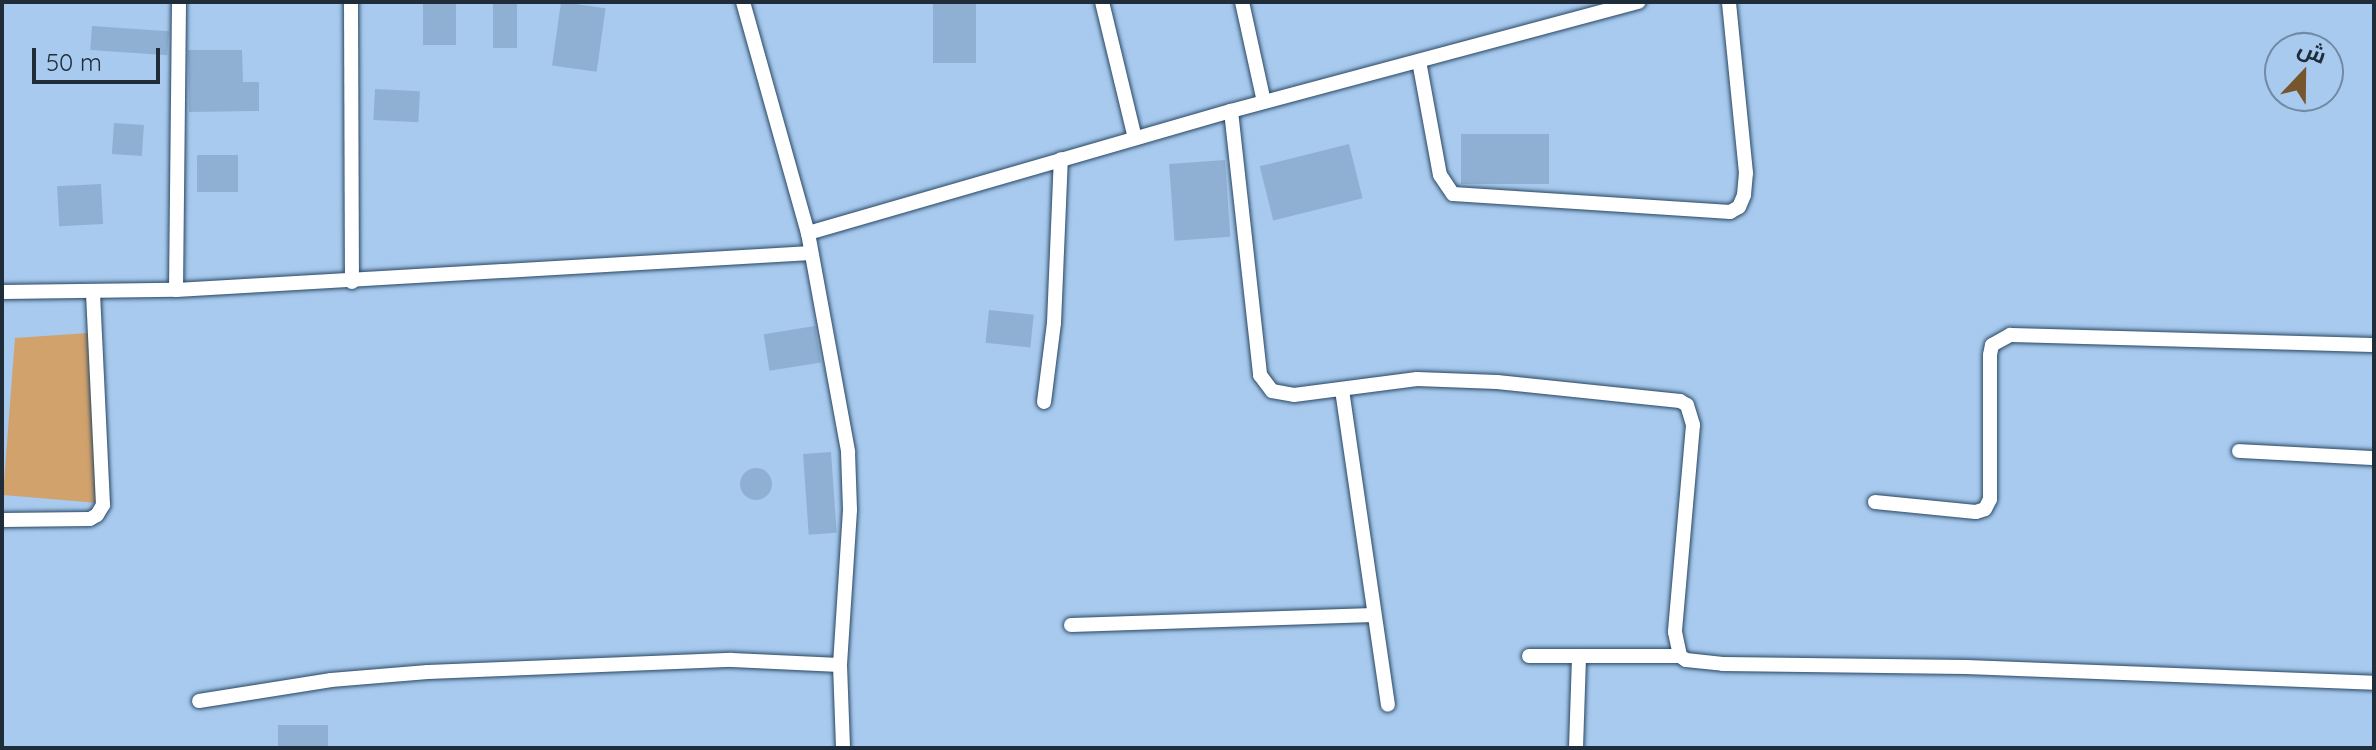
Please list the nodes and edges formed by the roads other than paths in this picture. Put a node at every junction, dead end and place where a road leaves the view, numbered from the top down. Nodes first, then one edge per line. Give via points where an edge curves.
1 (179, 2) edge
2 (351, 2) edge
3 (743, 2) edge
4 (1102, 2) edge
5 (1242, 2) edge
6 (1639, 2) edge
7 (1729, 2) edge
8 (1419, 61) junction
9 (1264, 102) junction
10 (1231, 111) junction
11 (1135, 138) junction
12 (1061, 159) junction
13 (808, 233) junction
14 (811, 253) junction
15 (352, 282) junction
16 (176, 290) junction
17 (93, 291) junction
18 (2, 292) edge
19 (2374, 345) edge
20 (1342, 390) junction
21 (1044, 402) dead end
22 (2239, 451) dead end
23 (2374, 458) edge
24 (1875, 502) dead end
25 (2, 520) edge
26 (1374, 615) junction
27 (1071, 625) dead end
28 (1529, 656) dead end
29 (1579, 656) junction
30 (1680, 656) junction
31 (840, 665) junction
32 (2374, 683) edge
33 (199, 701) dead end
34 (1388, 705) dead end
35 (843, 748) edge
36 (1576, 748) edge

1 - 16 street
2 - 15 street
3 - 13 street
4 - 11 street
5 - 9 street
6 - 8 street
7 - 8 street via 1746,173 1744,195 1730,212 1453,194 1440,175
8 - 9 street
9 - 10 street
10 - 11 street
10 - 20 street via 1260,375 1280,395
11 - 12 street
12 - 13 street
12 - 21 street via 1054,323
13 - 14 street
14 - 15 street
14 - 31 street via 848,452 850,510
15 - 16 street
16 - 17 street
17 - 18 street
17 - 25 street via 103,505 90,519
19 - 24 street via 2010,335 1992,345 1990,355 1990,499 1985,509
20 - 26 street
20 - 30 street via 1417,379 1497,382 1687,405 1693,425 1675,632
22 - 23 street
26 - 27 street
26 - 34 street
28 - 29 street
29 - 30 street
29 - 36 street
30 - 32 street via 1723,664 1982,667
31 - 33 street via 732,660 428,672 331,680
31 - 35 street

